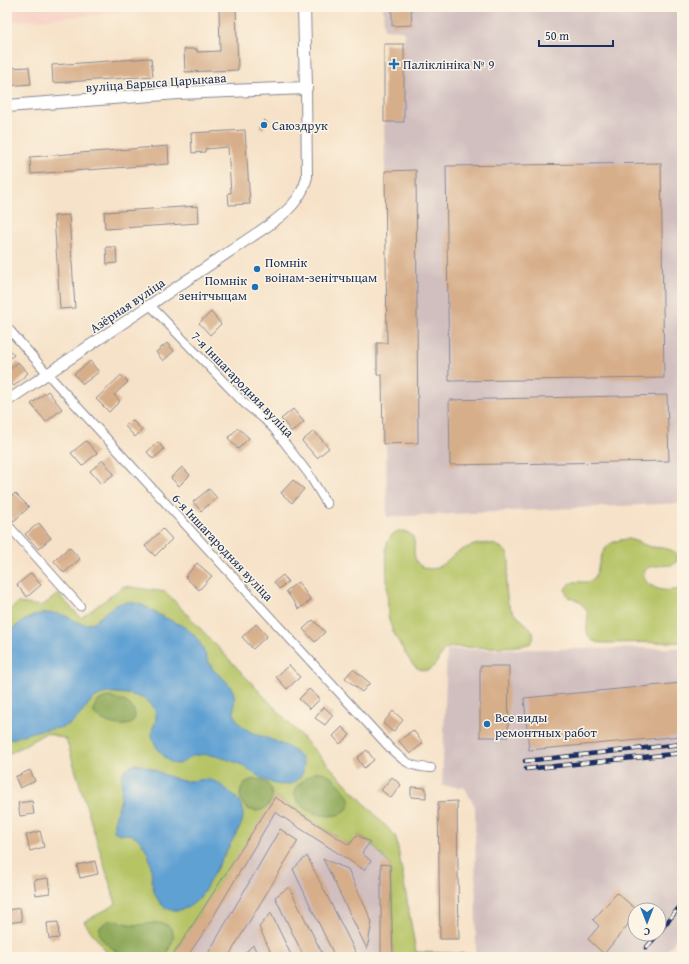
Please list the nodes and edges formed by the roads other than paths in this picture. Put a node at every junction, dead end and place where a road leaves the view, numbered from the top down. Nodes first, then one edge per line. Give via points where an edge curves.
1 (304, 7) edge
2 (306, 88) junction
3 (7, 106) edge
4 (150, 305) junction
5 (7, 328) edge
6 (48, 374) junction
7 (7, 401) edge
8 (327, 504) dead end
9 (7, 524) edge
10 (80, 606) dead end
11 (431, 768) dead end

1 - 2 main road
2 - 3 main road, вуліца Барыса Царыкава via 178,93
2 - 4 street, Азёрная вуліца via 307,177 297,200 288,211 269,225
4 - 6 street, Азёрная вуліца
4 - 8 street, 7-я Іншагародняя вуліца via 244,402 274,429 308,473
5 - 6 street, 6-я Іншагародняя вуліца
6 - 7 street, Азёрная вуліца
6 - 11 street, 6-я Іншагародняя вуліца via 391,749 413,766
9 - 10 street

